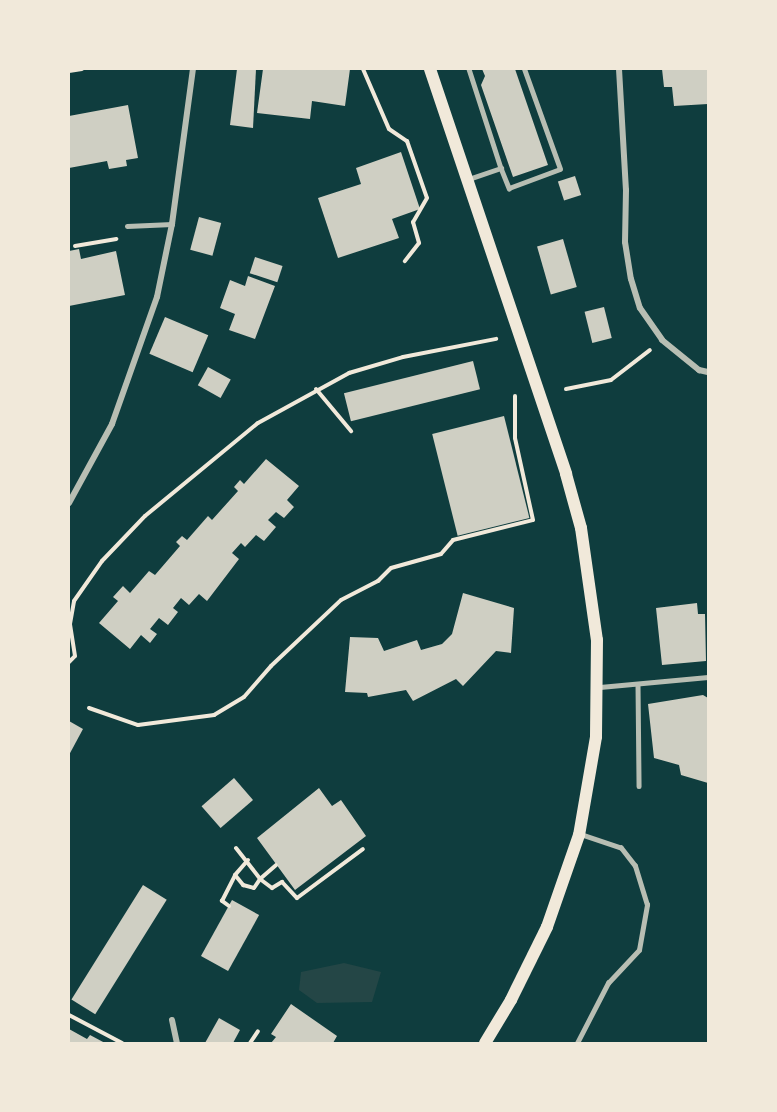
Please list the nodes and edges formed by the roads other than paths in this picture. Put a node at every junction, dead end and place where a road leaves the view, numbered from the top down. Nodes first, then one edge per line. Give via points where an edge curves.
1 (193, 69) edge
2 (430, 69) edge
3 (469, 69) edge
4 (524, 69) edge
5 (619, 69) edge
6 (501, 168) junction
7 (469, 179) junction
8 (172, 224) junction
9 (127, 226) dead end
10 (708, 372) edge
11 (69, 504) edge
12 (708, 677) edge
13 (638, 684) junction
14 (600, 687) junction
15 (639, 786) dead end
16 (579, 835) junction
17 (172, 1020) dead end
18 (177, 1043) edge
19 (484, 1043) edge
20 (577, 1043) edge

1 - 8 street
2 - 7 main road
3 - 6 lane
4 - 6 lane via 560,169 509,188
5 - 10 street via 625,242 631,279 640,308 662,340 699,370
6 - 7 lane
7 - 14 main road via 541,389 581,528
8 - 9 lane
8 - 11 street via 143,343 112,424
12 - 13 lane
13 - 14 lane
13 - 15 lane
14 - 16 main road via 590,785
16 - 19 main road via 547,927 511,1000
16 - 20 lane via 621,848 635,866 647,905 639,950 608,983
17 - 18 street

